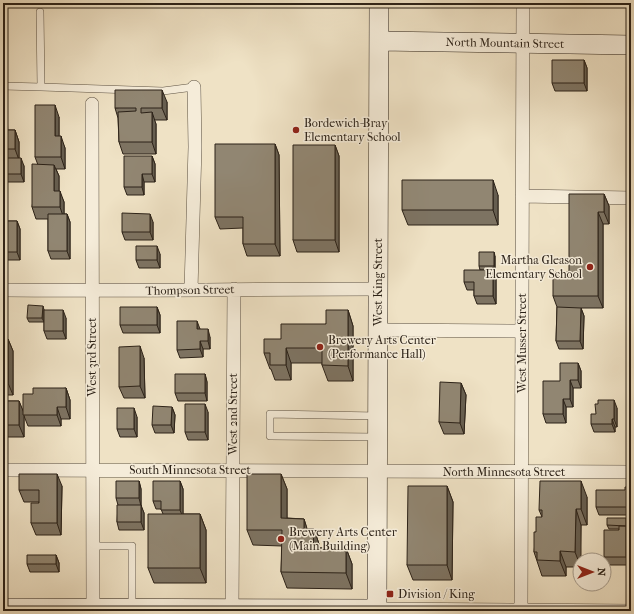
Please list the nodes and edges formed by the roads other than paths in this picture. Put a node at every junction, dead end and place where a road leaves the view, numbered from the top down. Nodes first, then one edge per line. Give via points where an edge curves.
1 (379, 3) edge
2 (523, 3) edge
3 (40, 12) dead end
4 (379, 42) junction
5 (523, 44) junction
6 (631, 45) edge
7 (3, 86) edge
8 (40, 87) junction
9 (194, 87) joint
10 (92, 104) dead end
11 (522, 196) junction
12 (631, 198) edge
13 (234, 289) junction
14 (378, 289) junction
15 (3, 290) edge
16 (191, 290) junction
17 (92, 291) junction
18 (378, 330) junction
19 (522, 331) junction
20 (377, 416) junction
21 (377, 437) junction
22 (3, 470) edge
23 (92, 470) junction
24 (234, 470) junction
25 (377, 471) junction
26 (631, 472) edge
27 (522, 473) junction
28 (93, 546) junction
29 (3, 608) edge
30 (132, 609) junction
31 (377, 609) junction
32 (93, 610) edge
33 (232, 610) edge
34 (521, 611) edge
35 (631, 611) edge

1 - 4 street, West King Street
2 - 5 street, West Musser Street
3 - 8 lane
4 - 5 street, North Mountain Street
4 - 14 street, West King Street
5 - 6 street, North Mountain Street
5 - 11 street, West Musser Street
7 - 8 lane
8 - 9 lane via 162,91
9 - 16 street
10 - 17 street, West 3rd Street
11 - 12 street
11 - 19 street, West Musser Street
13 - 14 street, Thompson Street
13 - 16 street, Thompson Street
13 - 24 street, West 2nd Street
14 - 18 street, West King Street
15 - 17 street, Thompson Street
16 - 17 street, Thompson Street
17 - 23 street, West 3rd Street
18 - 19 street
18 - 20 street, West King Street
19 - 27 street, West Musser Street
20 - 21 street, West King Street
20 - 21 lane via 270,414 270,436
21 - 25 street, West King Street
22 - 23 street, South Minnesota Street
23 - 24 street, South Minnesota Street
23 - 28 street, West 3rd Street
24 - 25 street, South Minnesota Street
24 - 33 street, West 2nd Street
25 - 27 street, North Minnesota Street
25 - 31 street, West King Street
26 - 27 street, North Minnesota Street
27 - 34 street, West Musser Street
28 - 30 lane via 132,546
28 - 32 street, West 3rd Street
29 - 32 street
30 - 32 street
30 - 33 street
31 - 33 street
31 - 34 street
34 - 35 street

